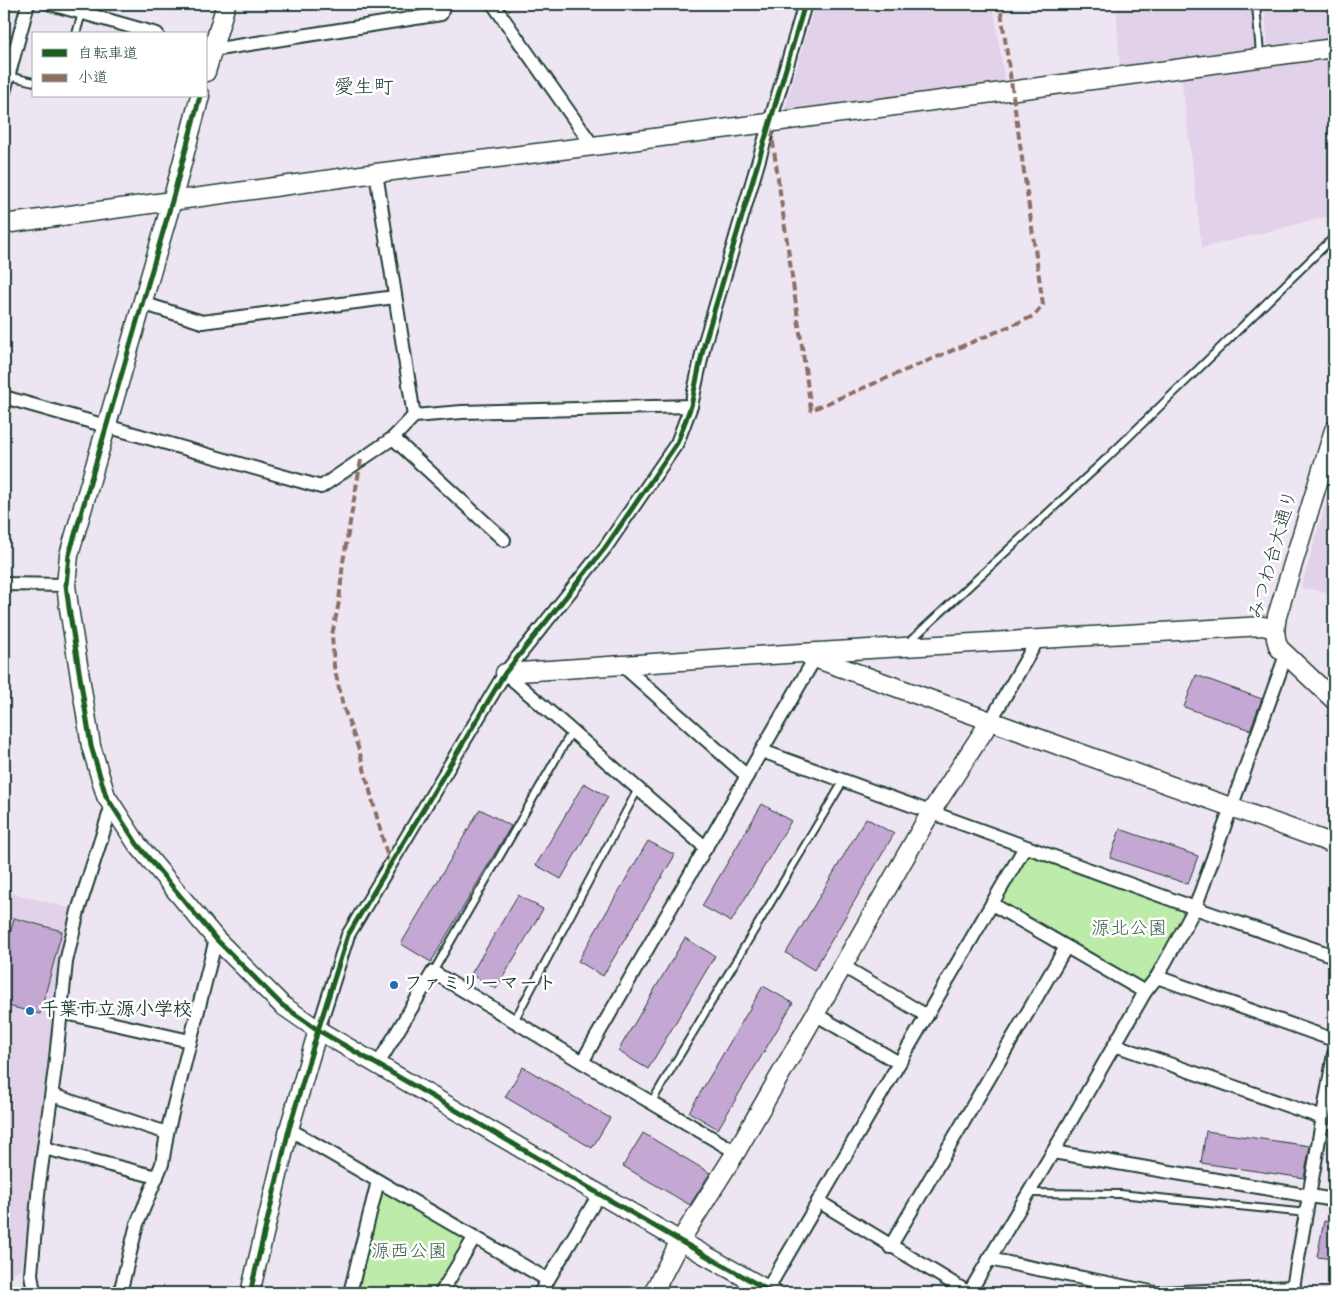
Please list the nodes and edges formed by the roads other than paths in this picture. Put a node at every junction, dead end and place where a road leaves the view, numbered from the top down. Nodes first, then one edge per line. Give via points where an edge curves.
1 (28, 4) edge
2 (51, 4) edge
3 (226, 4) edge
4 (444, 4) edge
5 (493, 4) edge
6 (805, 4) edge
7 (1256, 4) edge
8 (82, 12) junction
9 (77, 32) edge
10 (150, 32) edge
11 (1334, 48) edge
12 (209, 49) edge
13 (1260, 57) junction
14 (8, 76) junction
15 (32, 82) edge
16 (4, 92) edge
17 (199, 98) edge
18 (770, 122) junction
19 (593, 146) junction
20 (376, 173) junction
21 (172, 201) junction
22 (4, 224) edge
23 (1334, 237) edge
24 (395, 297) junction
25 (142, 303) junction
26 (4, 397) edge
27 (691, 406) junction
28 (414, 416) junction
29 (106, 427) junction
30 (1334, 430) edge
31 (392, 438) junction
32 (504, 540) dead end
33 (4, 584) edge
34 (66, 585) junction
35 (1275, 629) junction
36 (1038, 639) junction
37 (904, 647) junction
38 (808, 655) junction
39 (1286, 655) junction
40 (622, 665) junction
41 (506, 673) junction
42 (1334, 700) edge
43 (991, 720) junction
44 (572, 731) junction
45 (762, 751) junction
46 (747, 776) junction
47 (844, 780) junction
48 (638, 789) junction
49 (112, 804) junction
50 (1232, 807) junction
51 (931, 812) junction
52 (1334, 844) edge
53 (1025, 847) junction
54 (706, 848) junction
55 (992, 904) junction
56 (1195, 908) junction
57 (216, 939) junction
58 (1066, 947) junction
59 (1334, 956) edge
60 (843, 966) junction
61 (433, 972) junction
62 (1157, 977) junction
63 (1145, 992) junction
64 (61, 1012) junction
65 (815, 1014) junction
66 (927, 1016) junction
67 (514, 1021) junction
68 (318, 1030) junction
69 (1334, 1040) edge
70 (190, 1041) junction
71 (1115, 1045) junction
72 (1334, 1054) edge
73 (582, 1062) junction
74 (899, 1063) junction
75 (378, 1064) junction
76 (52, 1095) junction
77 (652, 1103) junction
78 (1323, 1118) junction
79 (289, 1129) junction
80 (167, 1133) junction
81 (44, 1148) junction
82 (736, 1152) junction
83 (1053, 1152) junction
84 (157, 1177) junction
85 (378, 1181) junction
86 (1028, 1192) junction
87 (600, 1193) junction
88 (1310, 1196) junction
89 (1334, 1200) edge
90 (818, 1201) junction
91 (1307, 1213) junction
92 (474, 1238) junction
93 (680, 1241) junction
94 (890, 1247) junction
95 (989, 1259) junction
96 (548, 1280) junction
97 (1293, 1290) edge
98 (770, 1291) edge
99 (34, 1293) edge
100 (120, 1293) edge
101 (250, 1293) edge
102 (350, 1293) edge
103 (441, 1293) edge
104 (540, 1293) edge
105 (653, 1293) edge
106 (969, 1293) edge
107 (1156, 1293) edge
108 (1161, 1293) edge

1 - 14 street
2 - 8 street
3 - 12 street
4 - 12 street via 441,14
5 - 19 street
6 - 18 street
7 - 13 lane
8 - 9 lane
8 - 10 street
11 - 13 street
13 - 18 street
14 - 15 lane
14 - 16 street
17 - 21 street
18 - 19 street
18 - 27 street via 704,345
19 - 20 street
20 - 21 street
20 - 24 street
21 - 22 street
21 - 25 street
23 - 37 lane via 1108,457
24 - 25 street via 202,322
24 - 28 street
25 - 29 street
26 - 29 street
27 - 28 street
27 - 41 street via 677,443 606,548
28 - 31 street
29 - 31 street via 321,487
29 - 34 street via 69,555
30 - 35 street, みつわ台大通り via 1276,616
31 - 32 street
33 - 34 street
34 - 49 street via 92,746 106,796
35 - 36 street via 1262,626
35 - 39 street, みつわ台大通り via 1275,639
36 - 37 street
36 - 43 street
37 - 38 street
38 - 40 street
38 - 43 street
38 - 45 street
39 - 42 street, みつわ台大通り
39 - 50 street
40 - 41 street
40 - 46 street
41 - 44 street
41 - 68 street via 348,935
43 - 50 street
43 - 51 street
44 - 48 street
44 - 61 lane
45 - 46 street
45 - 47 street
46 - 54 street
47 - 51 street
47 - 77 lane
48 - 54 street
48 - 67 lane
49 - 57 street via 136,844
49 - 64 street via 78,911 66,962
50 - 52 street
50 - 56 street
51 - 53 street
51 - 60 street
53 - 55 street
53 - 56 street
54 - 73 street
55 - 58 street
55 - 66 street
56 - 59 street
56 - 62 street
57 - 68 street via 282,1005
57 - 70 street
58 - 63 street
58 - 94 street
60 - 65 street
60 - 66 street
61 - 67 street
61 - 75 street
62 - 63 street
62 - 69 street
63 - 71 street
64 - 70 street
64 - 76 street
65 - 74 street
65 - 82 street
66 - 74 street
67 - 73 street
68 - 75 street
68 - 79 street
70 - 80 street
71 - 78 street
71 - 83 street
72 - 78 street
73 - 77 street
74 - 90 street
75 - 87 street
76 - 80 street
76 - 81 street
77 - 82 street
78 - 88 street
79 - 85 street
79 - 101 street
80 - 84 street
81 - 84 street
81 - 99 street via 31,1274
82 - 93 street
83 - 86 street
83 - 88 street
84 - 100 street via 137,1224
85 - 92 street
85 - 102 street
86 - 91 lane via 1120,1194
86 - 95 street
87 - 93 street
87 - 96 street
88 - 89 street
88 - 91 street
90 - 94 street
90 - 98 street
91 - 97 street
92 - 96 street
92 - 103 street
93 - 98 street
93 - 105 street
94 - 106 street
95 - 106 street
95 - 107 street
96 - 104 street
97 - 108 street

